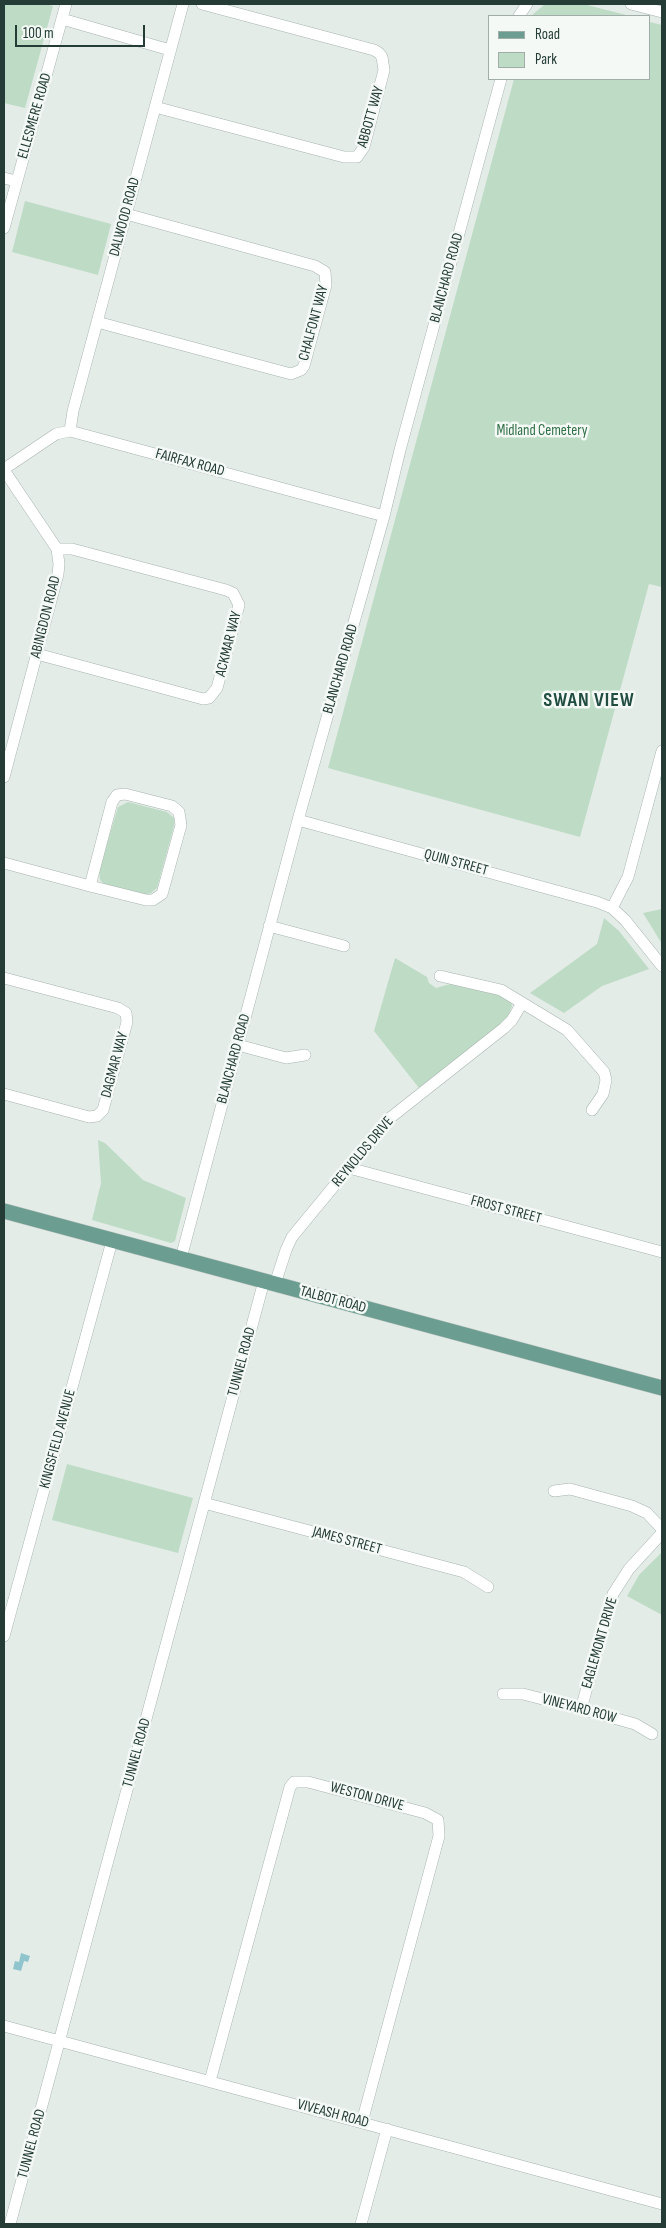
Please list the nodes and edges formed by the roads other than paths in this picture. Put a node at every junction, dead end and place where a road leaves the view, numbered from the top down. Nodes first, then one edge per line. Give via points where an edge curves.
1 (66, 4) edge
2 (183, 4) edge
3 (202, 4) edge
4 (631, 4) edge
5 (662, 12) edge
6 (62, 19) junction
7 (170, 50) junction
8 (501, 80) edge
9 (155, 107) junction
10 (4, 178) edge
11 (16, 181) junction
12 (126, 214) junction
13 (4, 228) edge
14 (97, 322) junction
15 (70, 431) junction
16 (4, 470) edge
17 (384, 516) junction
18 (57, 549) junction
19 (37, 654) junction
20 (662, 751) edge
21 (4, 777) edge
22 (298, 820) junction
23 (4, 863) edge
24 (90, 886) junction
25 (612, 908) junction
26 (270, 926) junction
27 (344, 946) dead end
28 (662, 966) edge
29 (440, 976) dead end
30 (4, 978) edge
31 (522, 1002) junction
32 (238, 1045) junction
33 (305, 1055) dead end
34 (4, 1094) edge
35 (592, 1110) dead end
36 (349, 1168) junction
37 (4, 1211) edge
38 (112, 1241) junction
39 (662, 1252) edge
40 (181, 1258) junction
41 (270, 1282) junction
42 (662, 1388) edge
43 (554, 1491) dead end
44 (204, 1503) junction
45 (662, 1531) edge
46 (488, 1587) dead end
47 (4, 1636) edge
48 (503, 1694) dead end
49 (581, 1709) junction
50 (652, 1734) dead end
51 (4, 2026) edge
52 (60, 2040) junction
53 (210, 2081) junction
54 (362, 2122) junction
55 (387, 2129) junction
56 (662, 2204) edge
57 (10, 2224) edge
58 (361, 2224) edge

1 - 6 street, ELLESMERE ROAD
2 - 7 street, DALWOOD ROAD
3 - 9 street, ABBOTT WAY via 379,53 384,70 364,148 357,157 344,156
4 - 5 street
6 - 7 street
6 - 11 street, ELLESMERE ROAD
7 - 9 street, DALWOOD ROAD
8 - 17 street, BLANCHARD ROAD
9 - 12 street, DALWOOD ROAD
10 - 11 street
11 - 13 street, ELLESMERE ROAD
12 - 14 street, DALWOOD ROAD
12 - 14 street, CHALFONT WAY via 315,266 325,272 324,294 304,366 291,374
14 - 15 street, DALWOOD ROAD
15 - 16 street via 56,434
15 - 17 street, FAIRFAX ROAD
16 - 18 street
17 - 22 street, BLANCHARD ROAD
18 - 19 street, ABINGDON ROAD via 58,574
18 - 19 street, ACKMAR WAY via 72,549 226,590 233,593 239,605 217,688 209,698
19 - 21 street, ABINGDON ROAD
20 - 25 street via 628,877
22 - 25 street, QUIN STREET
22 - 26 street, BLANCHARD ROAD
23 - 24 street
24 - 24 street via 146,900 159,898 181,825 179,812 172,806 117,794 112,802
25 - 28 street
26 - 27 street
26 - 32 street, BLANCHARD ROAD
29 - 31 street via 500,990
30 - 34 street, DAGMAR WAY via 118,1008 126,1013 127,1022 103,1110 97,1116 89,1117
31 - 35 street via 567,1030 604,1072 606,1087
31 - 36 street, REYNOLDS DRIVE via 504,1028 390,1118
32 - 33 street via 286,1058
32 - 40 street, BLANCHARD ROAD
36 - 39 street, FROST STREET
36 - 41 street, REYNOLDS DRIVE via 292,1238
37 - 38 main road, TALBOT ROAD
38 - 40 main road, TALBOT ROAD
38 - 47 street, KINGSFIELD AVENUE
40 - 41 main road, TALBOT ROAD
41 - 42 main road, TALBOT ROAD
41 - 44 street, TUNNEL ROAD
43 - 45 street via 570,1489 632,1506 647,1512
44 - 46 street, JAMES STREET via 464,1572
44 - 52 street, TUNNEL ROAD
45 - 49 street, EAGLEMONT DRIVE via 628,1569 613,1594
48 - 49 street, VINEYARD ROW via 523,1694
49 - 50 street, VINEYARD ROW via 635,1724
51 - 52 street, VIVEASH ROAD
52 - 53 street, VIVEASH ROAD
52 - 57 street, TUNNEL ROAD
53 - 54 street, VIVEASH ROAD
53 - 54 street, WESTON DRIVE via 294,1782 308,1782 425,1813 438,1820 438,1836
54 - 55 street, VIVEASH ROAD
55 - 56 street, VIVEASH ROAD
55 - 58 street

